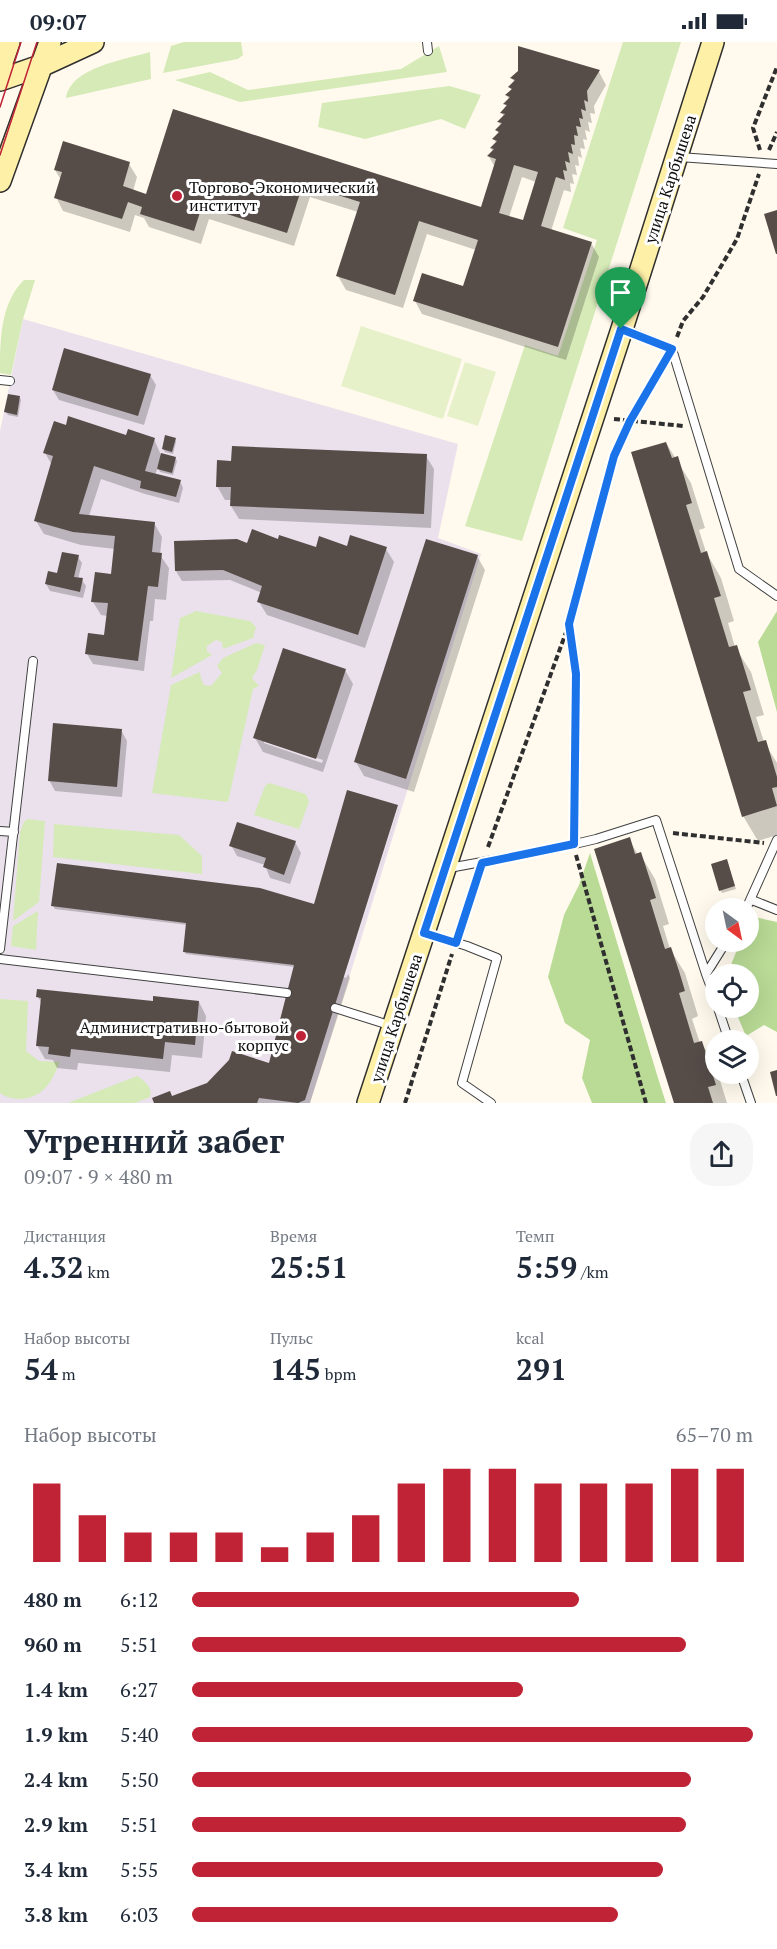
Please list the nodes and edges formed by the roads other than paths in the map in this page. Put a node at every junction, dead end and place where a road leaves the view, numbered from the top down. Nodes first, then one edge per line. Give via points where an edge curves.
1 (9, 42) edge
2 (50, 42) edge
3 (93, 42) edge
4 (713, 42) edge
5 (43, 65) junction
6 (0, 68) edge
7 (0, 80) edge
8 (0, 90) edge
9 (677, 157) junction
10 (777, 164) edge
11 (0, 181) edge
12 (621, 329) junction
13 (0, 380) edge
14 (10, 381) dead end
15 (777, 596) edge
16 (33, 661) dead end
17 (0, 831) edge
18 (14, 832) junction
19 (776, 842) edge
20 (445, 869) junction
21 (753, 898) edge
22 (759, 903) edge
23 (777, 910) edge
24 (424, 933) junction
25 (0, 949) edge
26 (0, 959) edge
27 (705, 971) edge
28 (287, 993) dead end
29 (335, 1008) dead end
30 (393, 1027) junction
31 (744, 1084) edge
32 (368, 1103) edge
33 (491, 1103) edge
34 (751, 1103) edge

1 - 6 main road
2 - 5 main road
3 - 5 main road
4 - 9 main road, улица Карбышева
5 - 7 main road
5 - 8 main road
5 - 11 main road
9 - 10 lane
9 - 12 main road, улица Карбышева
12 - 15 lane via 672,349 739,569
12 - 20 main road, улица Карбышева
13 - 14 lane
16 - 18 lane
17 - 18 lane
18 - 25 lane
19 - 21 lane
20 - 24 main road, улица Карбышева
20 - 27 lane via 574,844 656,820
22 - 23 lane
24 - 30 main road, улица Карбышева
24 - 33 lane via 497,958 462,1083
26 - 28 lane
29 - 30 lane
30 - 32 main road, улица Карбышева
31 - 34 lane

